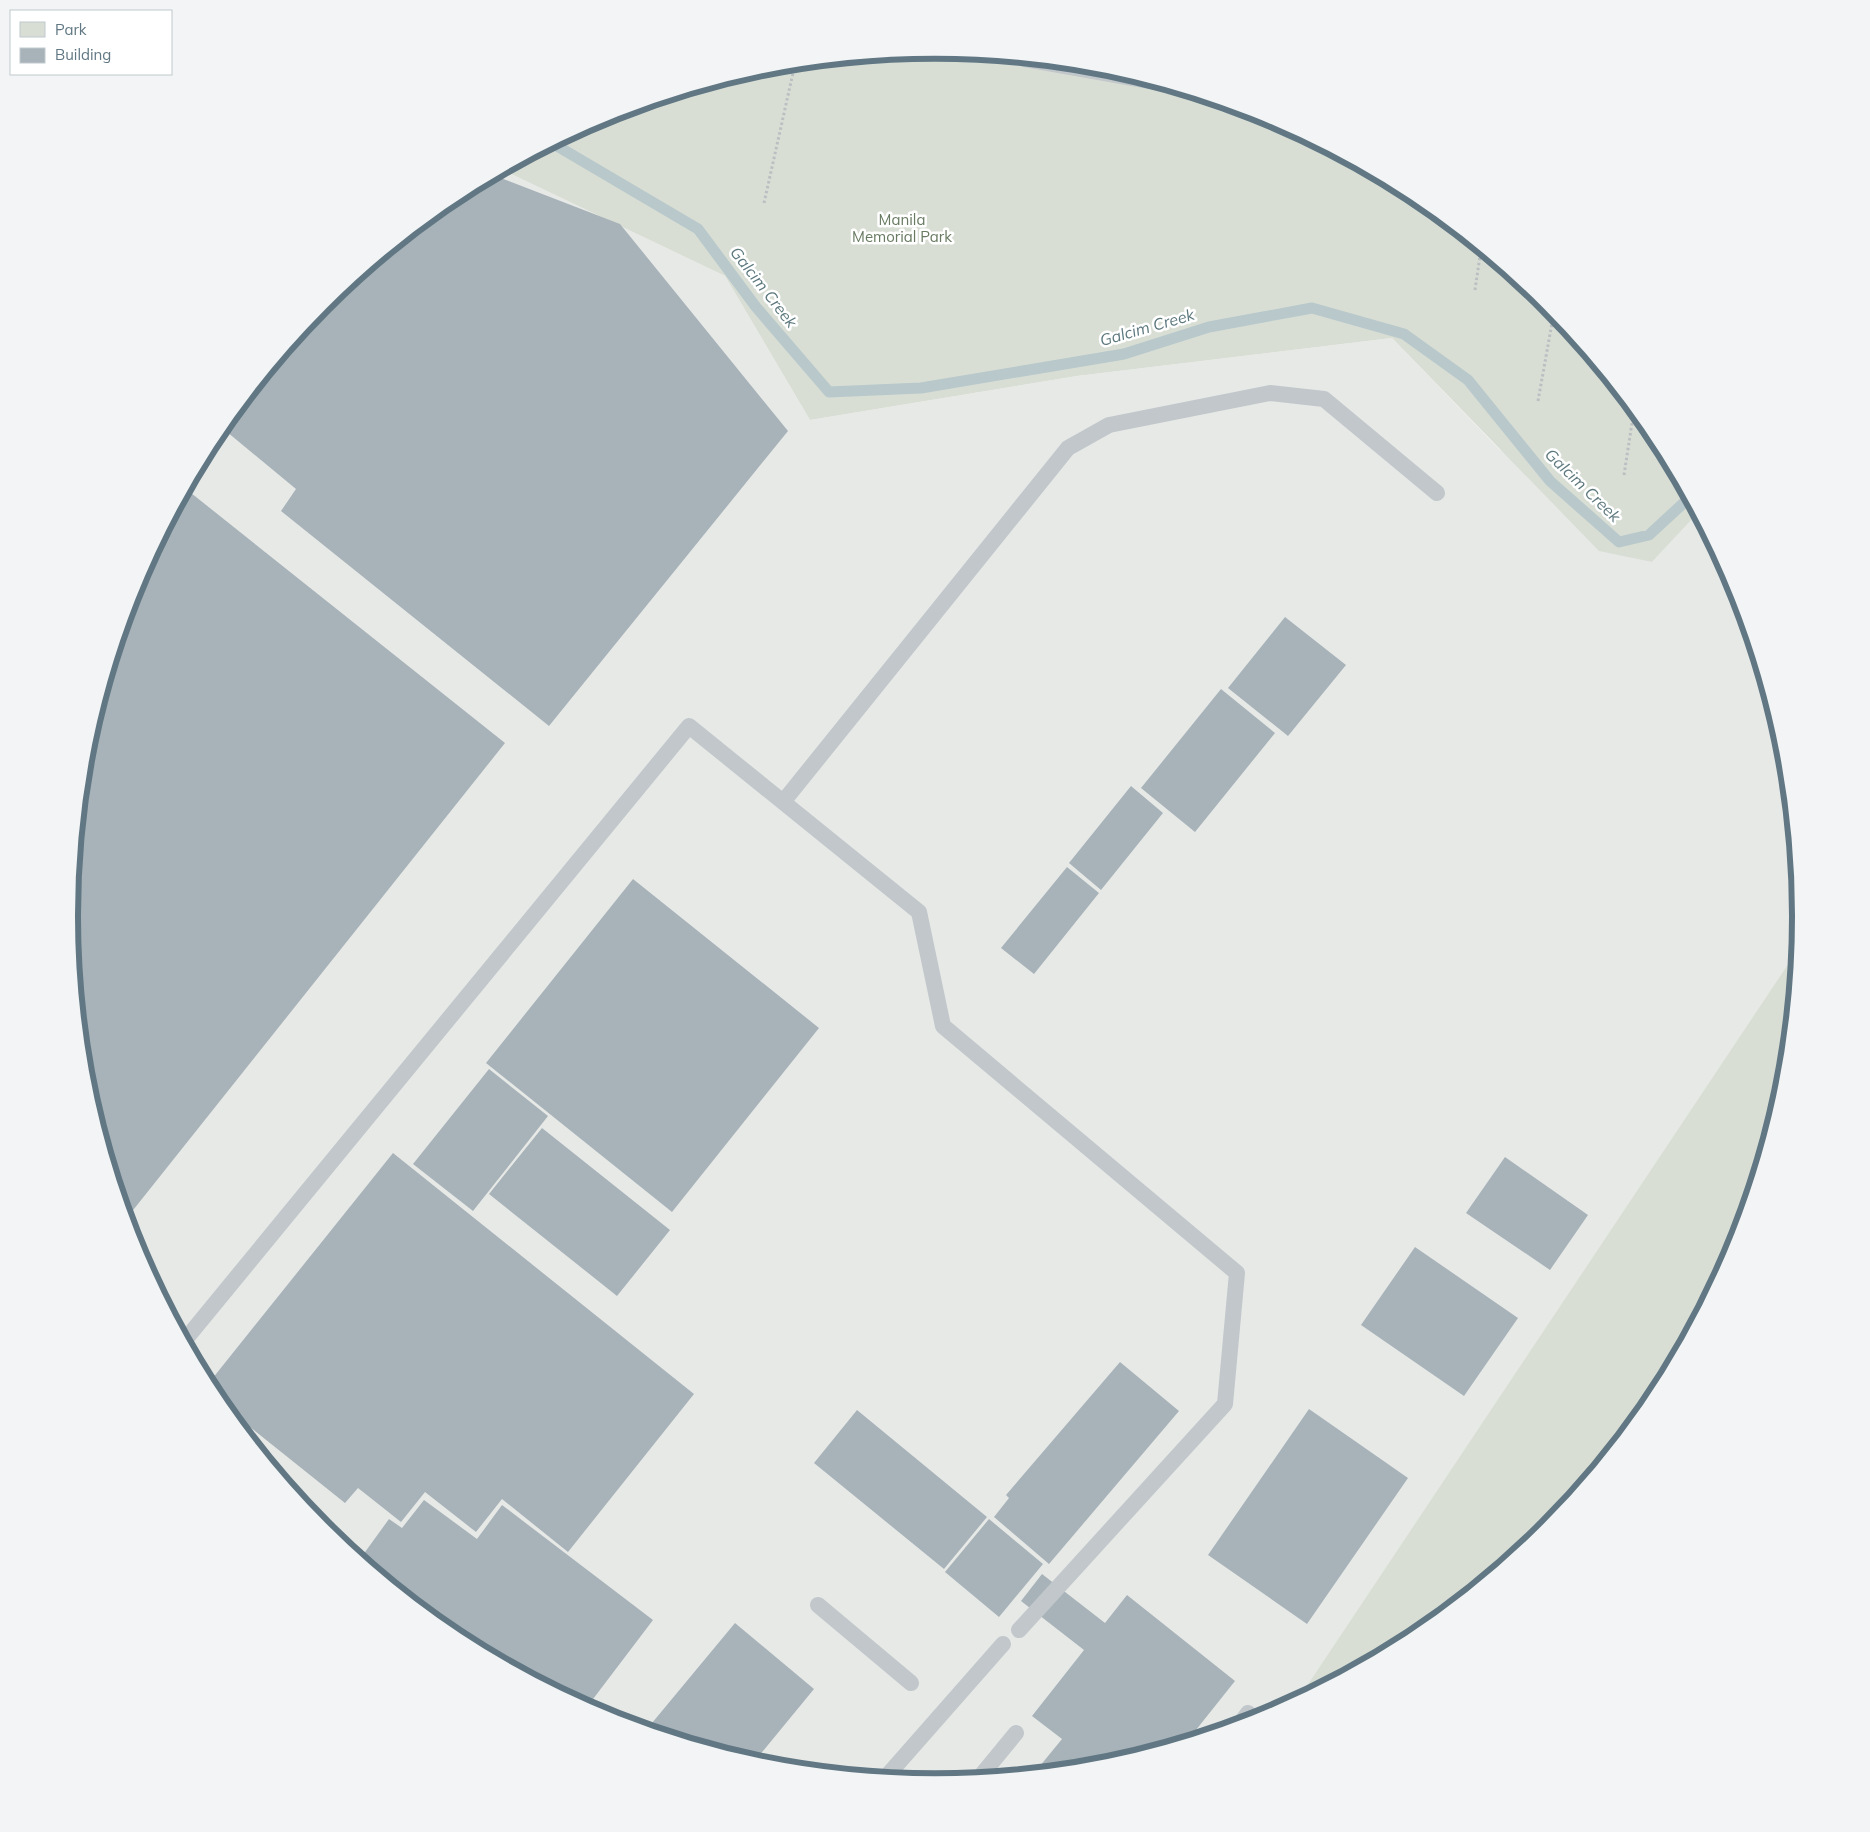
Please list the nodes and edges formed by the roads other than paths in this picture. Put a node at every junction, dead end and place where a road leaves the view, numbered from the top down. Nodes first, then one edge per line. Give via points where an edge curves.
1 (1437, 493) dead end
2 (783, 802) junction
3 (188, 1335) edge
4 (818, 1605) dead end
5 (1020, 1630) dead end
6 (1003, 1644) dead end
7 (911, 1683) dead end
8 (1016, 1733) dead end
9 (891, 1771) edge
10 (985, 1771) edge

1 - 2 lane via 1324,399 1270,393 1109,425 1068,448
2 - 3 lane via 689,726
2 - 5 lane via 918,912 943,1026 1237,1273 1225,1404
4 - 7 lane
6 - 9 lane
8 - 10 lane

